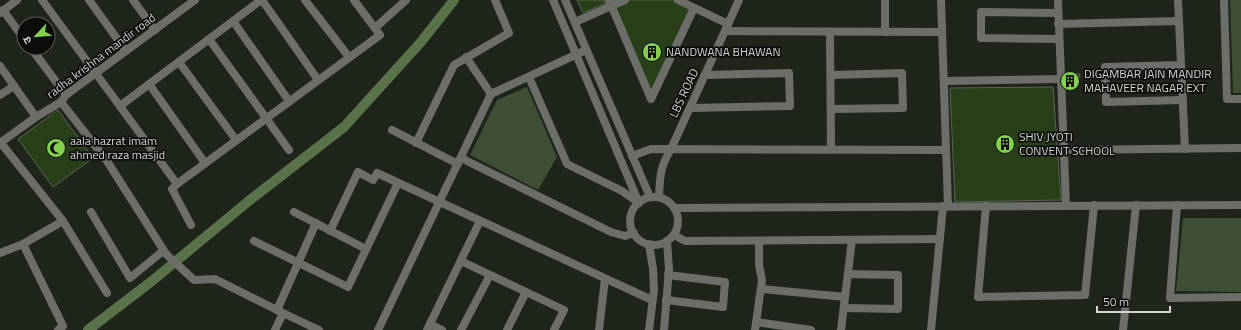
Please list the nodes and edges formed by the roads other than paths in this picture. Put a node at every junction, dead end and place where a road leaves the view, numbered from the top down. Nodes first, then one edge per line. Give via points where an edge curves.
1 (17, 0) edge
2 (42, 0) edge
3 (89, 0) edge
4 (133, 0) edge
5 (195, 0) edge
6 (262, 0) edge
7 (305, 0) edge
8 (354, 0) edge
9 (406, 0) edge
10 (495, 0) edge
11 (553, 0) edge
12 (565, 0) edge
13 (626, 0) edge
14 (678, 0) edge
15 (739, 0) edge
16 (885, 0) edge
17 (941, 0) edge
18 (1058, 0) edge
19 (1178, 0) edge
20 (1224, 0) edge
21 (611, 3) edge
22 (694, 8) junction
23 (2, 11) edge
24 (1058, 12) junction
25 (233, 21) junction
26 (575, 22) junction
27 (1179, 22) junction
28 (1058, 24) junction
29 (16, 28) edge
30 (726, 28) junction
31 (155, 30) junction
32 (377, 31) junction
33 (830, 32) junction
34 (885, 32) junction
35 (942, 32) junction
36 (209, 39) junction
37 (1059, 39) junction
38 (586, 50) junction
39 (126, 51) junction
40 (37, 56) edge
41 (576, 56) junction
42 (349, 57) junction
43 (466, 57) junction
44 (179, 62) junction
45 (1181, 65) junction
46 (0, 66) edge
47 (95, 74) junction
48 (705, 75) junction
49 (830, 75) junction
50 (529, 77) junction
51 (1061, 79) junction
52 (318, 80) junction
53 (944, 81) junction
54 (149, 84) junction
55 (14, 86) junction
56 (492, 94) junction
57 (0, 95) edge
58 (66, 95) junction
59 (1241, 99) edge
60 (1183, 100) junction
61 (290, 101) junction
62 (61, 102) junction
63 (120, 106) junction
64 (690, 108) junction
65 (831, 109) junction
66 (36, 117) junction
67 (266, 118) junction
68 (392, 130) dead end
69 (236, 140) junction
70 (1, 143) edge
71 (416, 143) junction
72 (1241, 148) edge
73 (671, 149) junction
74 (1185, 149) junction
75 (289, 150) dead end
76 (831, 150) junction
77 (946, 150) junction
78 (1063, 150) junction
79 (632, 156) junction
80 (459, 161) junction
81 (205, 163) junction
82 (398, 183) junction
83 (177, 184) junction
84 (650, 197) junction
85 (659, 197) junction
86 (439, 203) junction
87 (639, 203) junction
88 (1066, 205) junction
89 (1094, 205) junction
90 (1136, 205) junction
91 (1177, 205) junction
92 (946, 206) junction
93 (986, 206) junction
94 (1241, 206) edge
95 (674, 208) junction
96 (91, 212) dead end
97 (294, 212) dead end
98 (63, 221) junction
99 (480, 221) junction
100 (316, 223) junction
101 (190, 225) dead end
102 (330, 230) junction
103 (634, 233) junction
104 (674, 235) junction
105 (940, 239) junction
106 (852, 240) junction
107 (254, 241) dead end
108 (667, 241) junction
109 (758, 241) junction
110 (23, 244) junction
111 (649, 244) junction
112 (366, 249) junction
113 (0, 253) edge
114 (164, 253) junction
115 (461, 261) junction
116 (299, 263) junction
117 (848, 274) junction
118 (490, 275) junction
119 (668, 275) junction
120 (605, 279) junction
121 (761, 288) junction
122 (526, 292) junction
123 (107, 293) dead end
124 (845, 297) junction
125 (1241, 297) edge
126 (652, 300) junction
127 (666, 300) junction
128 (844, 308) junction
129 (280, 312) junction
130 (756, 326) edge
131 (429, 327) edge
132 (58, 330) edge
133 (275, 330) edge
134 (319, 330) edge
135 (378, 330) edge
136 (442, 330) edge
137 (461, 330) edge
138 (507, 330) edge
139 (554, 330) edge
140 (599, 330) edge
141 (649, 330) edge
142 (664, 330) edge
143 (811, 330) edge
144 (842, 330) edge
145 (931, 330) edge
146 (1123, 330) edge

1 - 23 street
2 - 47 street
3 - 39 street
4 - 31 street
5 - 31 street, radha krishna mandir road
6 - 25 street
6 - 52 street
7 - 42 street
8 - 32 street
9 - 32 street
10 - 43 street via 509,33
11 - 41 street
12 - 26 street
13 - 21 street
14 - 22 street
15 - 30 street, LBS ROAD
16 - 34 street
17 - 35 street
18 - 24 street
19 - 27 street
20 - 59 street via 1227,99
21 - 22 street via 651,99
21 - 26 street
22 - 30 street
23 - 29 street
24 - 28 street
24 - 37 street via 981,12 981,38
25 - 36 street
25 - 61 street
26 - 38 street
27 - 28 street
27 - 45 street
28 - 37 street
30 - 33 street
30 - 48 street, LBS ROAD
31 - 39 street, radha krishna mandir road
32 - 42 street
33 - 34 street
33 - 49 street
34 - 35 street
35 - 53 street
36 - 44 street
36 - 67 street
37 - 51 street
38 - 41 street
38 - 79 street
39 - 47 street, radha krishna mandir road
40 - 58 street
41 - 50 street
41 - 87 street
42 - 52 street
43 - 56 street
43 - 71 street via 454,65
44 - 54 street
44 - 69 street
45 - 60 street
45 - 60 street via 1105,67 1106,102
46 - 55 street
47 - 58 street, radha krishna mandir road
47 - 63 street
48 - 64 street, LBS ROAD
48 - 64 street via 789,73 790,106
49 - 65 street
49 - 65 street via 902,73 902,108
50 - 56 street
50 - 87 street via 567,164 622,191
51 - 53 street
51 - 78 street
52 - 61 street
53 - 77 street
54 - 63 street
54 - 81 street
55 - 57 street
55 - 66 street
56 - 80 street
58 - 62 street, radha krishna mandir road
60 - 74 street
61 - 67 street
62 - 66 street, radha krishna mandir road
62 - 114 street via 106,161
63 - 83 street
64 - 73 street, LBS ROAD
65 - 76 street
66 - 70 street, radha krishna mandir road
67 - 69 street
67 - 75 street
68 - 71 street
69 - 81 street
70 - 98 street
71 - 80 street
72 - 74 street
73 - 76 street
73 - 79 street via 651,149
73 - 85 street, LBS ROAD via 663,163
74 - 78 street
76 - 77 street
77 - 92 street
78 - 88 street
79 - 84 street
80 - 86 street
80 - 103 street via 611,232 625,236
81 - 83 street
82 - 86 street
82 - 102 street via 377,173 373,180 358,172
82 - 112 street
83 - 101 street via 172,189
84 - 85 street
84 - 87 street
85 - 95 street via 668,201
86 - 99 street
86 - 135 street
87 - 103 street via 631,215
88 - 89 street
88 - 93 street
89 - 90 street
89 - 93 street via 1085,295 978,297
90 - 91 street
90 - 146 street
91 - 94 street
91 - 125 street via 1170,298
92 - 93 street
92 - 95 street
92 - 105 street
95 - 104 street via 678,217
96 - 114 street via 130,278
97 - 100 street
98 - 110 street
98 - 123 street
99 - 115 street
99 - 120 street
100 - 102 street
100 - 116 street
102 - 112 street
103 - 111 street via 640,240
104 - 108 street
104 - 109 street via 685,241
105 - 106 street
105 - 145 street
106 - 109 street
106 - 117 street
107 - 116 street
108 - 111 street
108 - 119 street
109 - 121 street
110 - 113 street
110 - 132 street via 63,326
111 - 126 street via 653,269
112 - 116 street via 348,287
114 - 129 street via 194,280 215,279
115 - 118 street
115 - 131 street
116 - 129 street
117 - 124 street
117 - 128 street via 898,275 898,309
118 - 122 street
118 - 137 street
119 - 127 street
119 - 127 street via 725,282 722,307
120 - 126 street
120 - 140 street
121 - 124 street
121 - 130 street
122 - 138 street
122 - 139 street via 564,310
124 - 128 street
126 - 141 street
127 - 142 street
128 - 144 street
129 - 133 street
129 - 134 street
130 - 143 street
131 - 136 street

